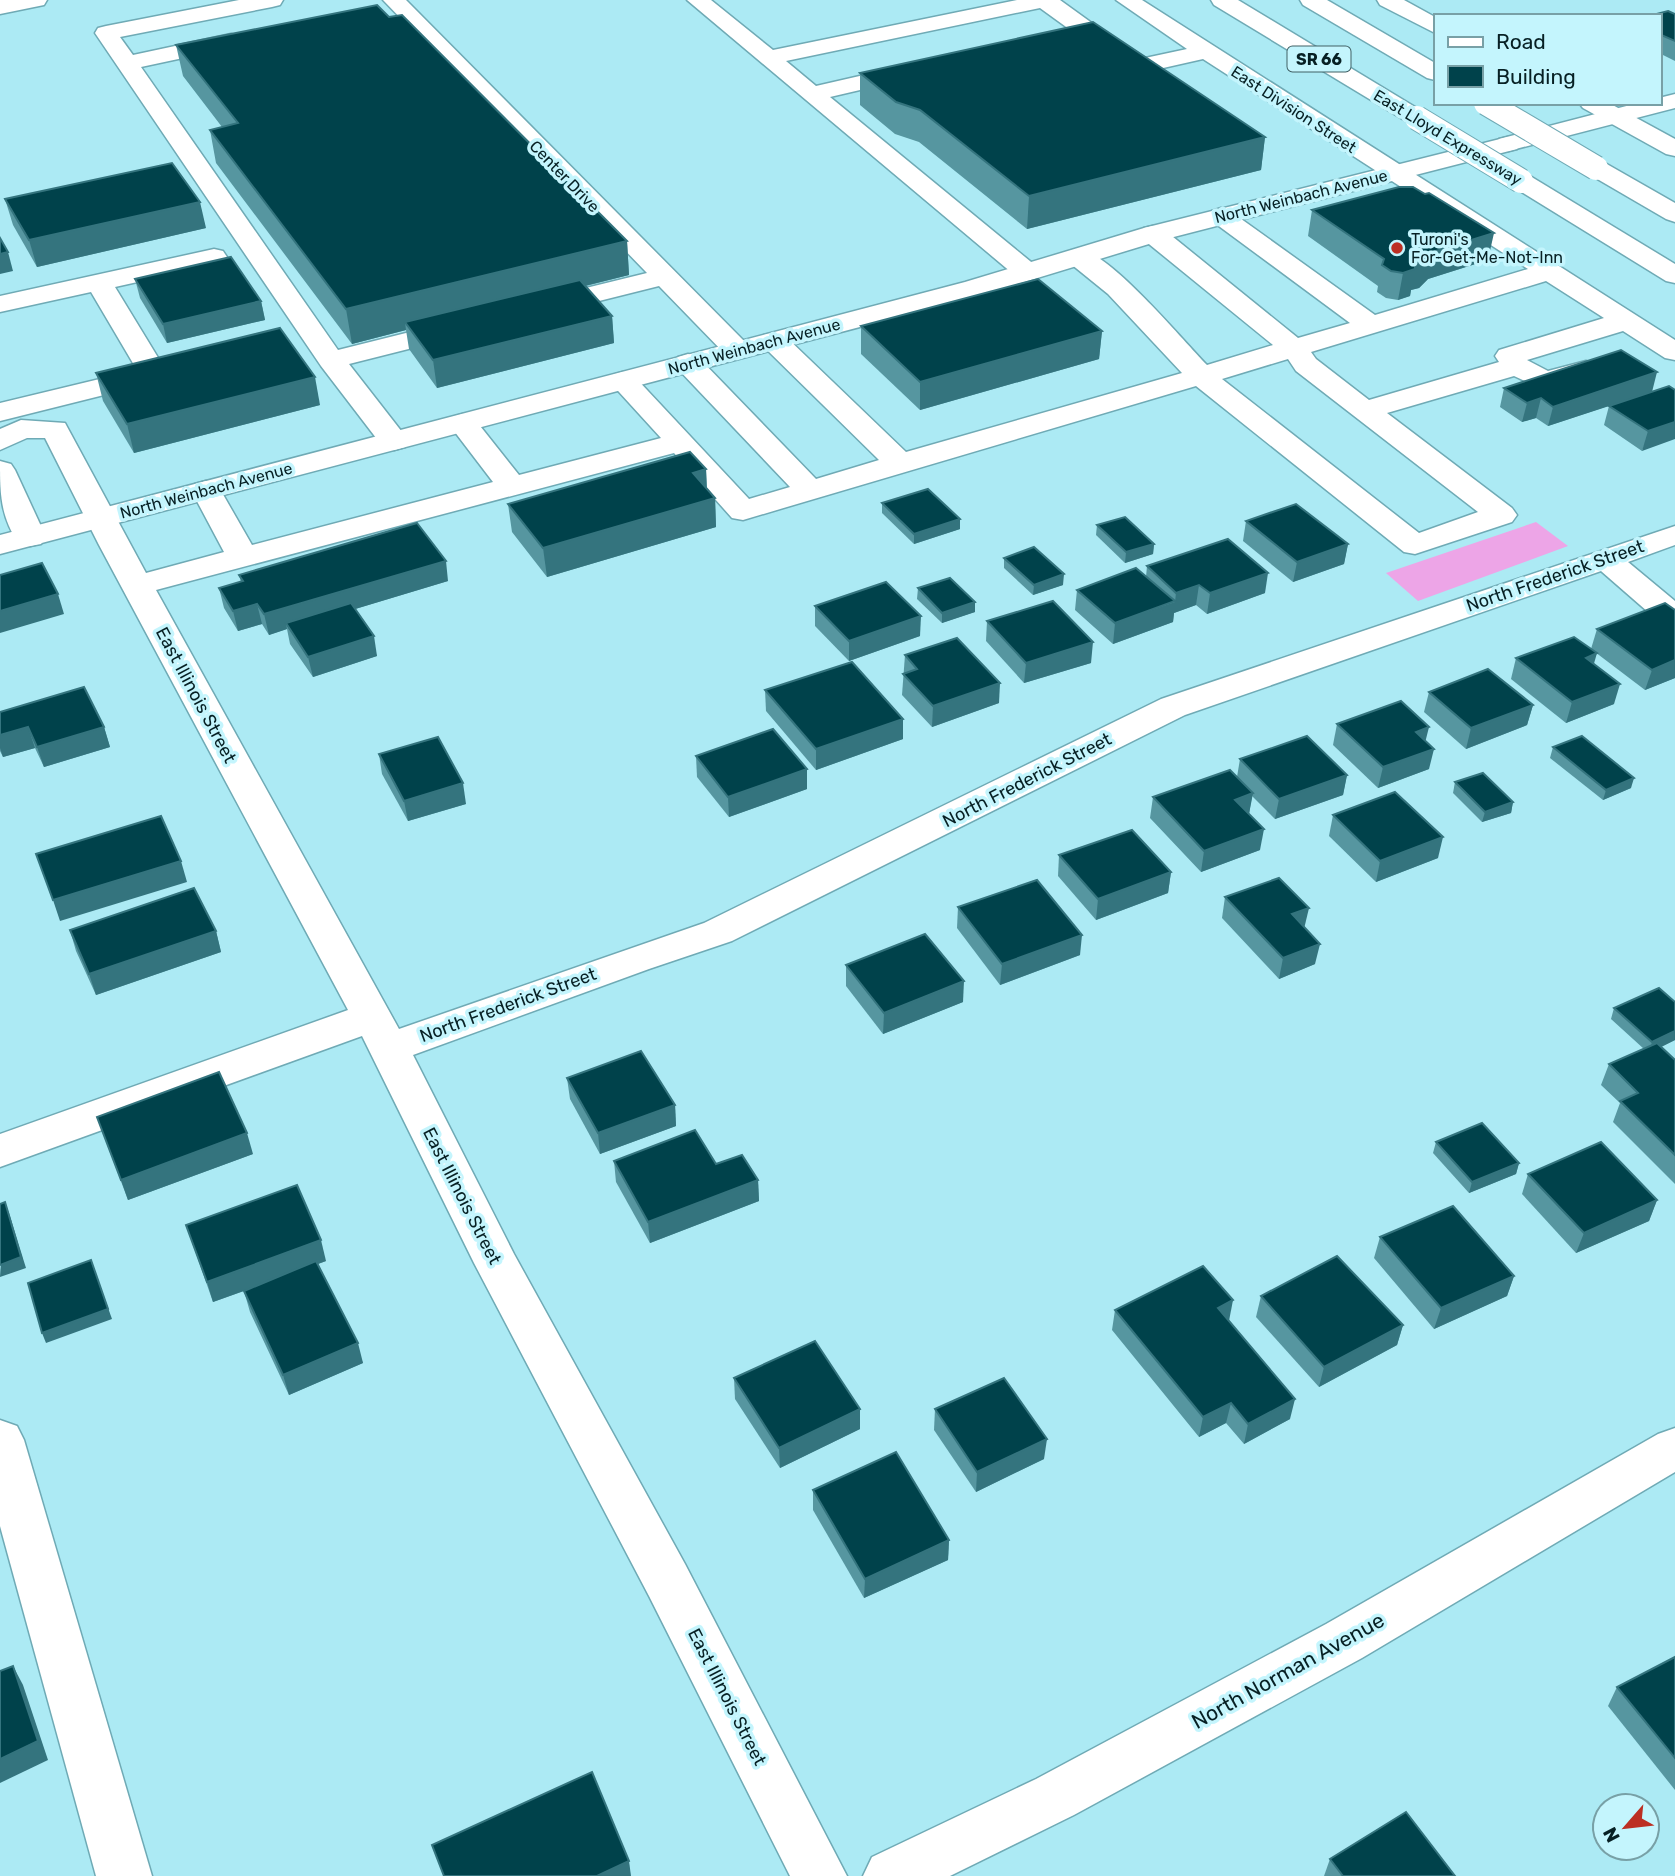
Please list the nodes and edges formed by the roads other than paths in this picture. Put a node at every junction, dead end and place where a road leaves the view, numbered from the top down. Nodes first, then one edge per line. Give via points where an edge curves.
1 (36, 0) edge
2 (272, 0) edge
3 (698, 0) edge
4 (1127, 0) edge
5 (1222, 0) edge
6 (1311, 0) edge
7 (1388, 0) edge
8 (1047, 1) edge
9 (389, 6) edge
10 (0, 7) edge
11 (1434, 25) edge
12 (1088, 32) junction
13 (250, 37) edge
14 (1023, 46) edge
15 (1206, 51) junction
16 (769, 58) junction
17 (127, 63) junction
18 (1141, 66) junction
19 (930, 67) edge
20 (1234, 69) junction
21 (1434, 72) edge
22 (1207, 75) dead end
23 (1168, 84) edge
24 (811, 94) junction
25 (1489, 105) edge
26 (1595, 105) edge
27 (1659, 105) edge
28 (1616, 116) junction
29 (1675, 149) edge
30 (1392, 172) junction
31 (1675, 214) edge
32 (1221, 216) junction
33 (1153, 234) junction
34 (214, 257) dead end
35 (1080, 258) junction
36 (1027, 272) junction
37 (1548, 272) junction
38 (1675, 275) edge
39 (664, 277) junction
40 (99, 282) junction
41 (1317, 285) junction
42 (1446, 302) junction
43 (0, 304) edge
44 (517, 313) edge
45 (1625, 321) junction
46 (477, 323) edge
47 (1371, 325) junction
48 (774, 341) junction
49 (1295, 349) junction
50 (737, 350) junction
51 (1672, 350) edge
52 (331, 360) junction
53 (688, 363) junction
54 (1517, 366) junction
55 (1201, 376) junction
56 (623, 381) junction
57 (1364, 410) junction
58 (7, 423) edge
59 (463, 423) junction
60 (394, 441) junction
61 (681, 442) junction
62 (900, 463) junction
63 (0, 470) edge
64 (512, 486) junction
65 (205, 490) junction
66 (810, 491) junction
67 (101, 518) junction
68 (1675, 535) edge
69 (30, 537) junction
70 (0, 545) edge
71 (243, 558) junction
72 (1606, 559) junction
73 (137, 585) junction
74 (1675, 618) edge
75 (380, 1033) junction
76 (0, 1151) edge
77 (0, 1440) edge
78 (1675, 1448) edge
79 (124, 1876) edge
80 (819, 1876) edge
81 (891, 1876) edge

1 - 10 main road
2 - 17 main road via 106,33
3 - 16 main road
4 - 15 main road, East Division Street
5 - 38 main road, East Lloyd Expressway / SR 66, bridge
6 - 21 main road, SR 66
7 - 11 main road
8 - 12 main road
8 - 16 main road
9 - 39 main road, Center Drive
12 - 14 main road
12 - 18 main road
13 - 17 main road
15 - 18 main road
15 - 20 main road, East Division Street
16 - 24 main road
17 - 52 main road
18 - 23 main road
19 - 24 main road
20 - 22 main road
20 - 30 main road, East Division Street
24 - 36 main road
25 - 31 main road, bridge
26 - 28 main road
27 - 28 main road, North Weinbach Avenue
28 - 29 main road
28 - 30 main road, North Weinbach Avenue
30 - 32 main road, North Weinbach Avenue
30 - 37 main road, East Division Street
32 - 33 main road, North Weinbach Avenue
32 - 41 main road
33 - 35 main road, North Weinbach Avenue
33 - 49 main road
34 - 40 main road
35 - 36 main road, North Weinbach Avenue
35 - 55 main road via 1118,288
36 - 48 main road, North Weinbach Avenue
37 - 42 main road
37 - 45 main road, East Division Street
39 - 44 main road
39 - 50 main road, Center Drive
40 - 43 main road
40 - 58 main road via 166,371
41 - 42 main road via 1416,306
41 - 47 main road
42 - 47 main road
45 - 51 main road, East Division Street
45 - 54 main road via 1509,356
46 - 52 main road
47 - 49 main road
48 - 50 main road, North Weinbach Avenue
48 - 62 main road
49 - 55 main road
49 - 57 main road via 1306,365
50 - 53 main road, North Weinbach Avenue
51 - 54 main road via 1544,381
52 - 60 main road
53 - 56 main road, North Weinbach Avenue
53 - 66 main road
54 - 57 main road
55 - 57 main road via 1415,545 1501,515
55 - 62 main road
56 - 59 main road, North Weinbach Avenue
56 - 61 main road
58 - 67 main road, East Illinois Street via 55,429
59 - 60 main road, North Weinbach Avenue
59 - 64 main road
60 - 65 main road, North Weinbach Avenue
61 - 64 main road
61 - 66 main road via 743,511
62 - 66 main road
63 - 69 main road
64 - 71 main road
65 - 67 main road, North Weinbach Avenue
65 - 71 main road
67 - 69 main road, North Weinbach Avenue
67 - 73 main road, East Illinois Street
68 - 72 main road, North Frederick Street
69 - 70 main road, North Weinbach Avenue
71 - 73 main road
72 - 74 main road
72 - 75 main road, North Frederick Street via 1173,707 718,932
73 - 75 main road, East Illinois Street
75 - 76 main road, North Frederick Street
75 - 80 main road, East Illinois Street
77 - 79 main road
78 - 81 main road, North Norman Avenue via 1344,1642 1055,1797

